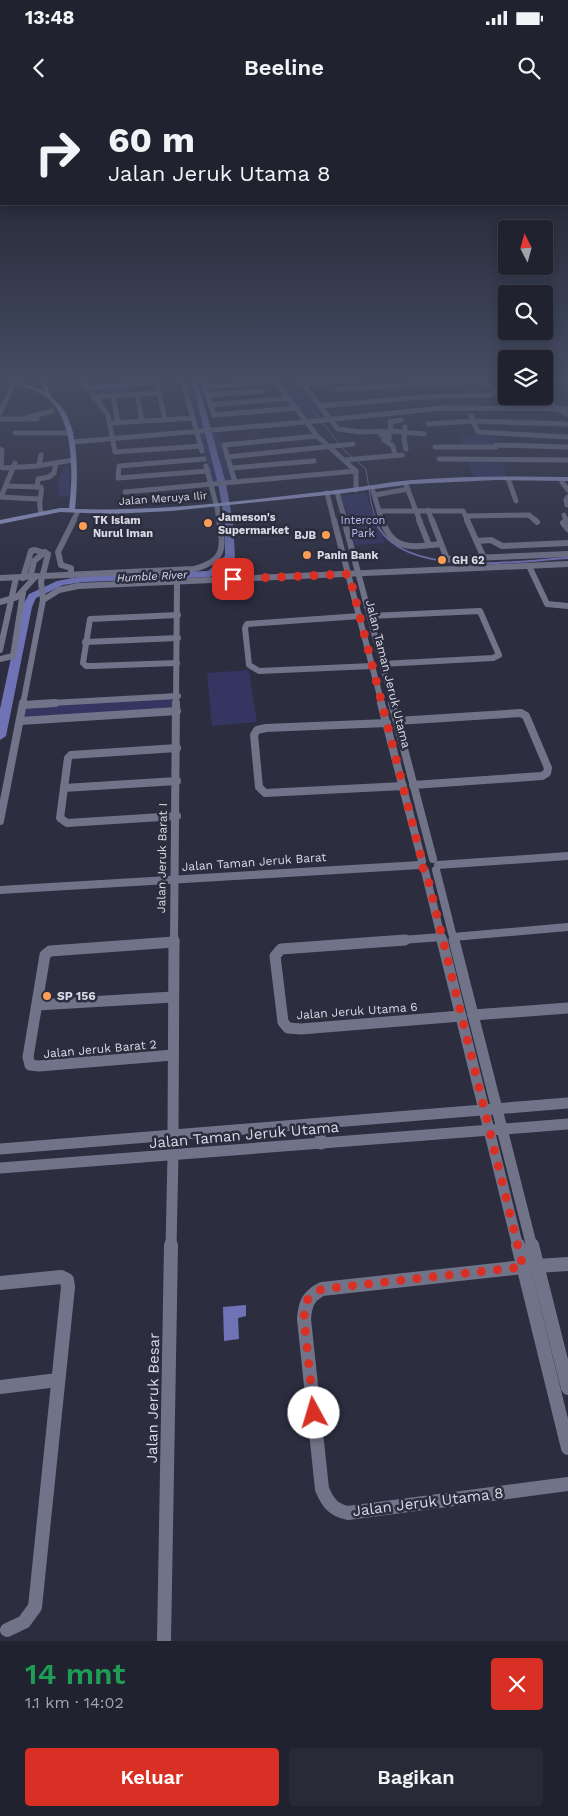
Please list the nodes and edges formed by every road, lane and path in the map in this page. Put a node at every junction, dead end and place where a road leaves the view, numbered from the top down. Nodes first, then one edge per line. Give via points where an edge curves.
1 (310, 450) edge
2 (2, 451) edge
3 (73, 451) edge
4 (114, 451) edge
5 (142, 451) edge
6 (202, 451) edge
7 (225, 451) edge
8 (299, 451) edge
9 (335, 451) edge
10 (396, 451) edge
11 (498, 451) edge
12 (41, 455) dead end
13 (227, 457) junction
14 (356, 458) joint
15 (500, 458) junction
16 (204, 459) junction
17 (439, 459) dead end
18 (72, 460) junction
19 (314, 460) junction
20 (346, 460) junction
21 (568, 460) edge
22 (56, 463) junction
23 (14, 464) junction
24 (143, 464) junction
25 (39, 465) junction
26 (118, 467) joint
27 (1, 468) edge
28 (231, 468) junction
29 (208, 471) junction
30 (356, 471) junction
31 (320, 474) junction
32 (144, 476) junction
33 (497, 480) junction
34 (519, 480) junction
35 (509, 481) junction
36 (566, 481) edge
37 (235, 482) junction
38 (214, 484) junction
39 (6, 486) junction
40 (37, 487) junction
41 (407, 487) junction
42 (568, 490) edge
43 (358, 491) junction
44 (371, 491) junction
45 (125, 492) dead end
46 (328, 495) junction
47 (338, 496) junction
48 (0, 497) edge
49 (568, 497) edge
50 (38, 499) junction
51 (516, 501) dead end
52 (220, 505) junction
53 (566, 505) dead end
54 (416, 510) junction
55 (428, 510) junction
56 (379, 511) junction
57 (42, 512) junction
58 (74, 512) junction
59 (564, 515) dead end
60 (30, 516) junction
61 (466, 516) junction
62 (537, 522) dead end
63 (0, 524) edge
64 (568, 529) edge
65 (476, 541) junction
66 (568, 542) edge
67 (441, 544) junction
68 (429, 545) junction
69 (45, 552) junction
70 (568, 554) edge
71 (484, 558) junction
72 (568, 564) edge
73 (529, 566) junction
74 (359, 573) junction
75 (349, 574) junction
76 (71, 575) junction
77 (0, 578) edge
78 (20, 578) junction
79 (37, 578) junction
80 (177, 582) junction
81 (23, 593) junction
82 (42, 597) junction
83 (11, 601) junction
84 (0, 602) edge
85 (568, 606) edge
86 (178, 615) junction
87 (360, 616) junction
88 (370, 616) junction
89 (178, 638) junction
90 (86, 642) junction
91 (0, 650) edge
92 (0, 659) edge
93 (177, 663) junction
94 (382, 664) junction
95 (372, 666) junction
96 (178, 696) junction
97 (23, 705) junction
98 (177, 711) junction
99 (20, 720) junction
100 (397, 721) junction
101 (387, 723) junction
102 (177, 748) junction
103 (177, 781) junction
104 (413, 785) junction
105 (403, 786) junction
106 (64, 788) junction
107 (177, 816) junction
108 (0, 821) edge
109 (568, 856) edge
110 (429, 865) junction
111 (174, 880) junction
112 (0, 890) edge
113 (568, 927) edge
114 (447, 937) junction
115 (174, 942) junction
116 (173, 997) junction
117 (37, 1005) junction
118 (568, 1008) edge
119 (467, 1016) junction
120 (173, 1055) junction
121 (568, 1103) edge
122 (490, 1109) junction
123 (319, 1124) junction
124 (568, 1124) edge
125 (502, 1130) junction
126 (490, 1131) junction
127 (173, 1135) junction
128 (321, 1144) junction
129 (0, 1148) edge
130 (173, 1156) junction
131 (0, 1168) edge
132 (568, 1264) edge
133 (537, 1266) junction
134 (523, 1267) junction
135 (0, 1282) edge
136 (58, 1380) junction
137 (0, 1387) edge
138 (568, 1388) edge
139 (568, 1448) edge
140 (568, 1484) edge
141 (7, 1630) dead end
142 (164, 1641) edge

1 - 19 street
2 - 27 street
3 - 18 main road
4 - 5 street
6 - 16 street
7 - 13 street
8 - 13 street
9 - 20 street
10 - 14 street via 398,455
11 - 15 street
12 - 25 street
13 - 28 street
14 - 20 street
15 - 17 street
15 - 21 street
16 - 24 street
16 - 29 street
18 - 22 street
18 - 58 main road
19 - 28 street
19 - 31 street
20 - 30 street
22 - 25 street
22 - 40 street via 54,473 49,478 38,479
23 - 25 street
23 - 27 street
23 - 39 street
24 - 26 street
24 - 32 street
26 - 32 street via 118,478
28 - 37 street
29 - 32 street
29 - 38 street
30 - 31 street
30 - 43 street
31 - 37 street
33 - 34 main road, Jalan Meruya Ilir
33 - 35 main road, Jalan Meruya Ilir
33 - 41 main road, Jalan Meruya Ilir
33 - 44 main road, Jalan Meruya Ilir via 412,482
34 - 35 main road, Jalan Meruya Ilir
34 - 36 main road, Jalan Meruya Ilir
35 - 51 street
36 - 42 street
37 - 38 street
38 - 45 street
38 - 52 street
39 - 40 street
39 - 48 street
40 - 50 street via 42,490
41 - 44 main road, Jalan Meruya Ilir
41 - 54 street
43 - 44 main road, Jalan Meruya Ilir
43 - 47 main road, Jalan Meruya Ilir
43 - 47 main road, Jalan Meruya Ilir
44 - 56 street
46 - 47 main road, Jalan Meruya Ilir
46 - 52 main road, Jalan Meruya Ilir
46 - 75 street, Jalan Taman Jeruk Utama
47 - 74 street, Jalan Taman Jeruk Utama
48 - 50 street
49 - 53 street
50 - 57 street
52 - 58 main road, Jalan Meruya Ilir via 151,514
52 - 76 street via 222,548 220,557 211,565 194,570
54 - 55 street
54 - 56 street
54 - 68 street
55 - 61 street via 461,511
55 - 67 street
56 - 68 street via 389,536 400,545
57 - 58 main road, Jalan Meruya Ilir
57 - 60 main road, Jalan Meruya Ilir
58 - 60 main road, Jalan Meruya Ilir
58 - 76 street via 58,552 61,565 71,568
59 - 64 street via 567,521 563,523
60 - 63 main road, Jalan Meruya Ilir
61 - 62 street via 529,515
61 - 65 street
65 - 66 street via 491,540 502,546
65 - 71 street
67 - 68 street
67 - 71 street via 448,559
69 - 78 street via 31,551
69 - 79 street via 48,557
69 - 79 street via 34,561
70 - 71 street
72 - 73 street
73 - 74 street
73 - 85 street via 547,604
74 - 75 street
74 - 88 street, Jalan Taman Jeruk Utama
75 - 80 street
75 - 87 street, Jalan Taman Jeruk Utama
76 - 79 street
77 - 78 street
78 - 79 street
78 - 83 street
79 - 81 street
79 - 82 street
80 - 82 street via 68,587
80 - 86 street, Jalan Jeruk Barat I
81 - 83 street
81 - 92 street via 13,656
82 - 97 street
83 - 84 street
83 - 91 street
86 - 89 street, Jalan Jeruk Barat I
86 - 90 street via 90,619
87 - 95 street, Jalan Taman Jeruk Utama
87 - 95 street via 247,624 244,628 249,665 259,671
88 - 94 street, Jalan Taman Jeruk Utama
88 - 94 street via 480,611 498,655 493,658
89 - 90 street
89 - 93 street, Jalan Jeruk Barat I
90 - 93 street via 83,663 86,666
93 - 96 street, Jalan Jeruk Barat I
94 - 100 street, Jalan Taman Jeruk Utama
95 - 101 street, Jalan Taman Jeruk Utama
96 - 97 street
96 - 98 street, Jalan Jeruk Barat I
97 - 99 street
98 - 99 street
98 - 102 street, Jalan Jeruk Barat I
99 - 108 street
100 - 104 street, Jalan Taman Jeruk Utama
100 - 104 street via 521,713 526,716 548,768 542,776
101 - 105 street, Jalan Taman Jeruk Utama
101 - 105 street via 257,730 254,735 259,786 265,793
102 - 103 street, Jalan Jeruk Barat I
102 - 106 street via 71,755
103 - 106 street
103 - 107 street, Jalan Jeruk Barat I
104 - 110 street, Jalan Taman Jeruk Utama
105 - 110 street, Jalan Taman Jeruk Utama
106 - 107 street via 60,818 68,823
107 - 111 street, Jalan Jeruk Barat I
109 - 110 street
110 - 111 street, Jalan Taman Jeruk Barat
110 - 114 street, Jalan Taman Jeruk Utama
111 - 112 street, Jalan Taman Jeruk Barat
111 - 115 street, Jalan Jeruk Barat I
113 - 114 street, Jalan Jeruk Utama 6
114 - 119 street, Jalan Taman Jeruk Utama
114 - 119 street, Jalan Jeruk Utama 6 via 281,949 275,956 283,1022 288,1028 301,1029
115 - 116 street, Jalan Jeruk Barat I
115 - 117 street, Jalan Jeruk Barat 2 via 50,951 45,955
116 - 117 street
116 - 120 street, Jalan Jeruk Barat I
117 - 120 street, Jalan Jeruk Barat 2 via 28,1057 30,1065
118 - 119 street, Jalan Jeruk Utama 6
119 - 122 street, Jalan Taman Jeruk Utama
120 - 127 street, Jalan Jeruk Barat I
121 - 122 street, Jalan Taman Jeruk Utama
122 - 123 street, Jalan Taman Jeruk Utama
122 - 125 street, Jalan Taman Jeruk Utama
122 - 126 street, Jalan Taman Jeruk Utama
123 - 127 street, Jalan Taman Jeruk Utama
123 - 128 street
124 - 125 street, Jalan Taman Jeruk Utama
125 - 126 street, Jalan Taman Jeruk Utama
125 - 133 street, Jalan Taman Jeruk Utama
126 - 128 street, Jalan Taman Jeruk Utama
126 - 134 street, Jalan Taman Jeruk Utama
127 - 129 street, Jalan Taman Jeruk Utama
128 - 130 street, Jalan Taman Jeruk Utama
130 - 131 street, Jalan Taman Jeruk Utama
130 - 142 street, Jalan Jeruk Besar
132 - 133 street
133 - 138 street, Jalan Taman Jeruk Utama
134 - 139 street, Jalan Taman Jeruk Utama
134 - 140 street, Jalan Jeruk Utama 8 via 322,1289 310,1295 304,1305 304,1319 322,1489 328,1504 337,1512 348,1513
135 - 136 street via 61,1277 67,1280
136 - 137 street
136 - 141 street via 35,1607 24,1622

